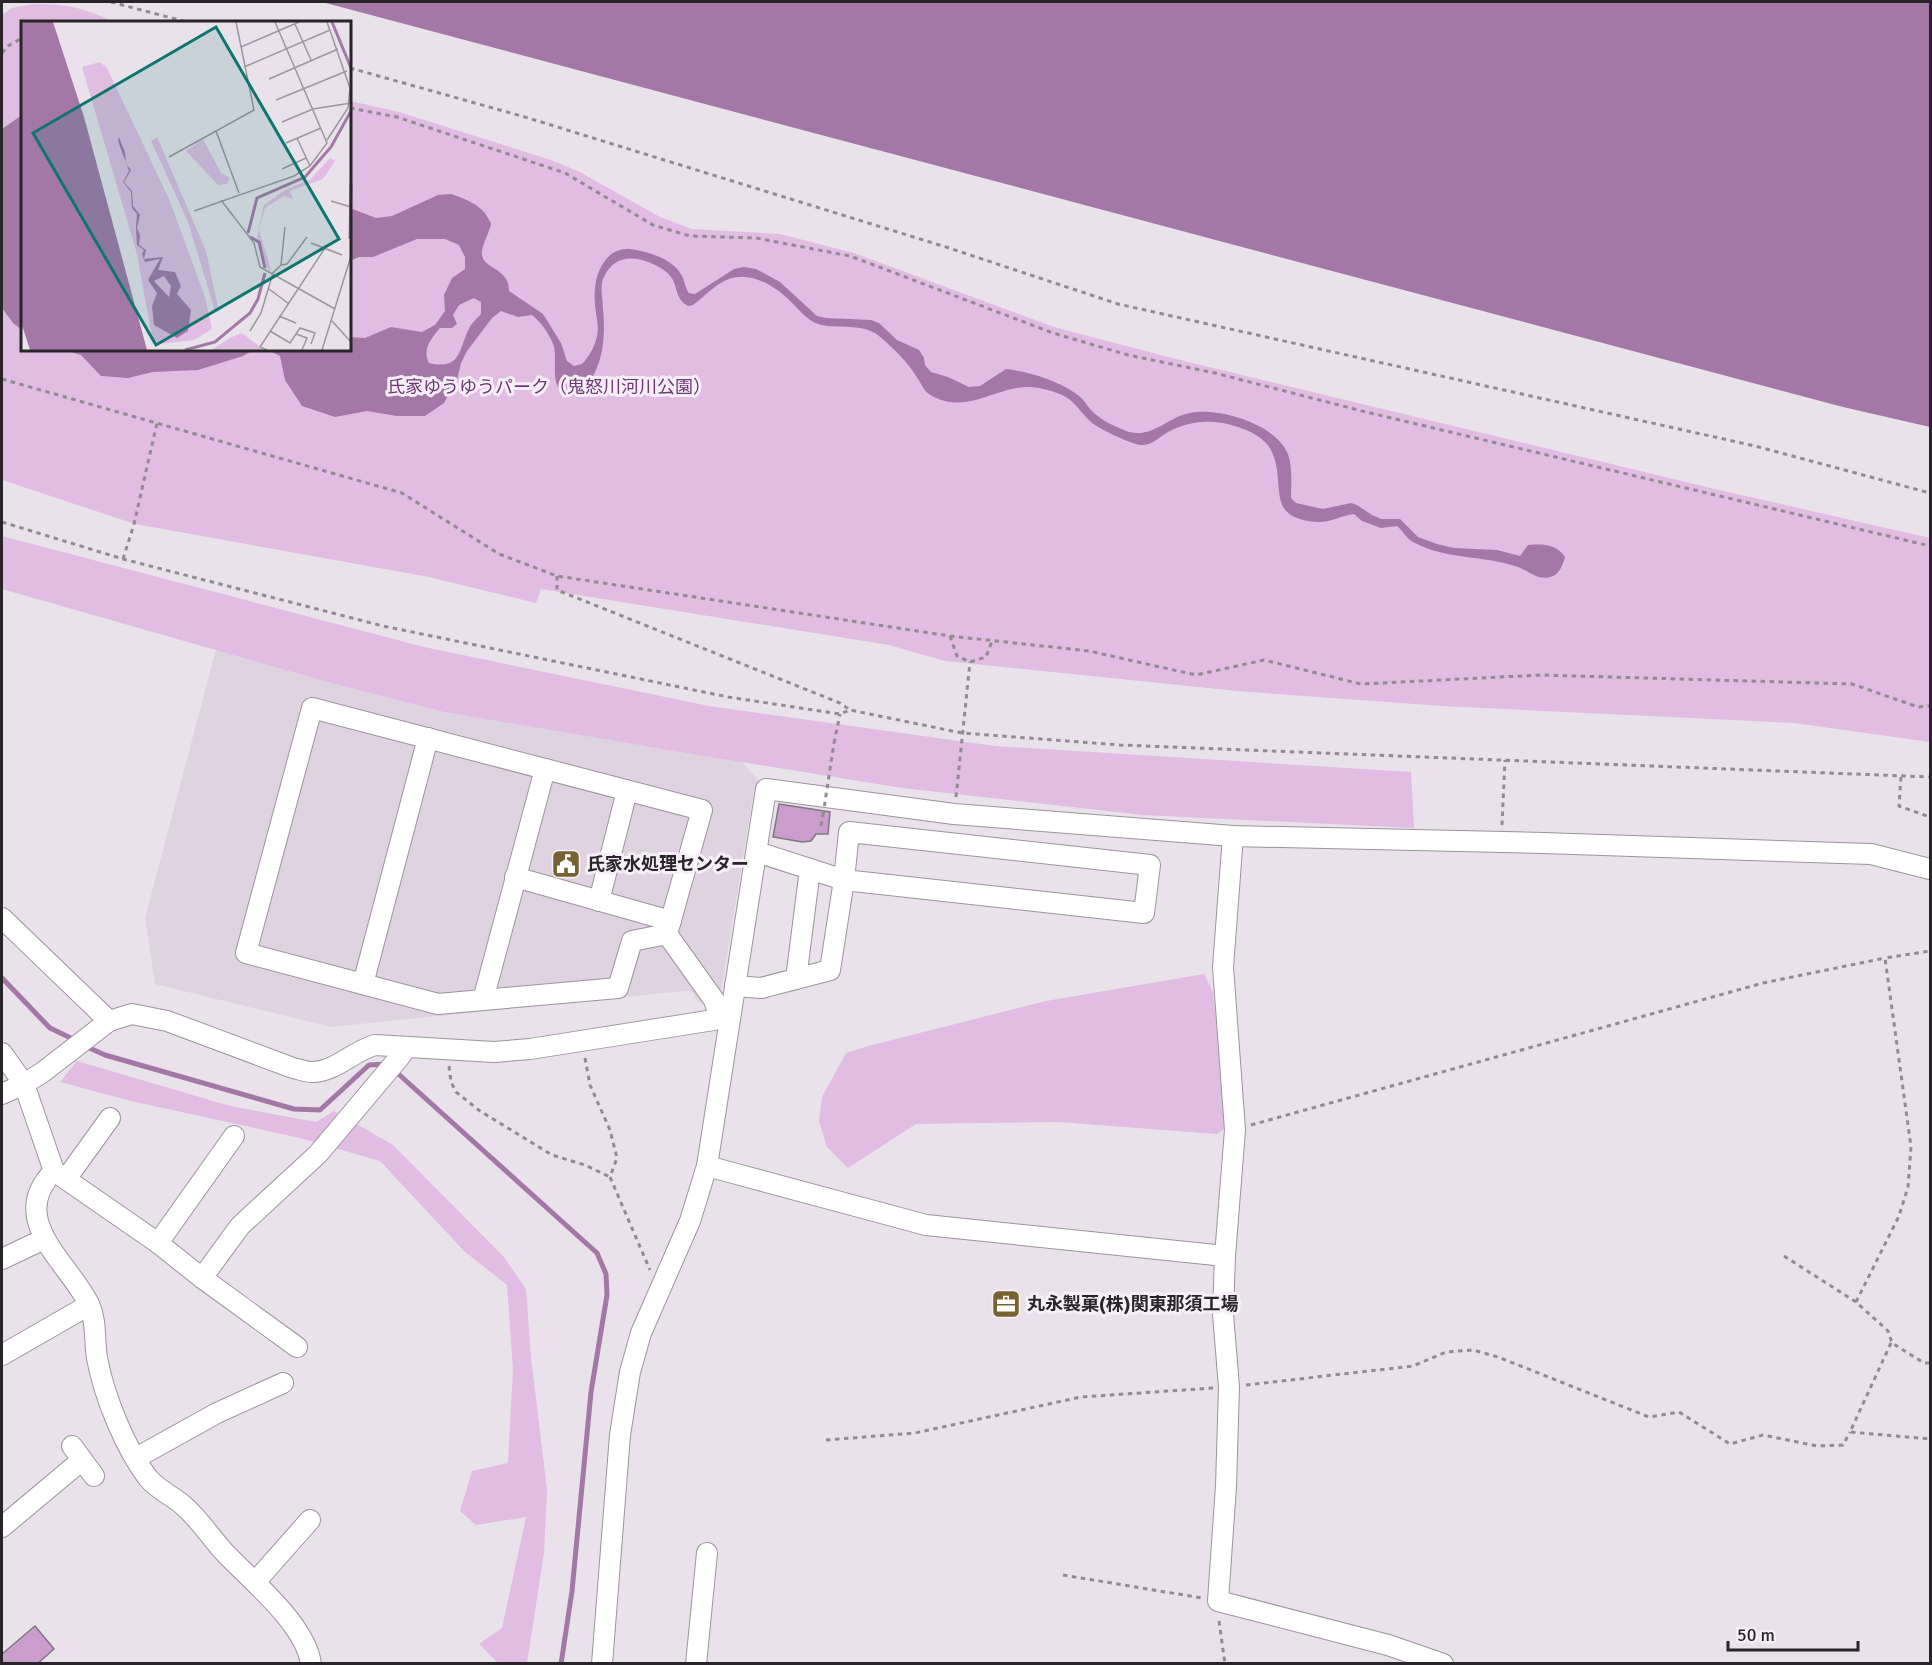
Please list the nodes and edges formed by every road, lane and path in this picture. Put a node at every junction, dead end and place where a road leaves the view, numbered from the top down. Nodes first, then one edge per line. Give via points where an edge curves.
1 (111, 2) edge
2 (183, 21) edge
3 (21, 39) edge
4 (2, 53) edge
5 (351, 68) edge
6 (351, 108) edge
7 (2, 380) edge
8 (157, 423) junction
9 (1930, 493) edge
10 (2, 522) edge
11 (1930, 546) edge
12 (123, 559) junction
13 (557, 576) junction
14 (950, 636) junction
15 (992, 641) junction
16 (970, 662) junction
17 (1930, 706) edge
18 (850, 710) junction
19 (840, 714) junction
20 (962, 733) junction
21 (428, 738) junction
22 (1505, 760) junction
23 (545, 769) junction
24 (1901, 777) junction
25 (1930, 777) edge
26 (627, 791) junction
27 (954, 814) junction
28 (1930, 817) edge
29 (822, 826) dead end
30 (1233, 836) junction
31 (1501, 842) junction
32 (757, 852) junction
33 (810, 869) junction
34 (1930, 869) edge
35 (515, 878) junction
36 (844, 879) junction
37 (599, 901) junction
38 (2, 918) edge
39 (669, 928) junction
40 (1930, 951) edge
41 (1885, 958) junction
42 (796, 979) junction
43 (363, 984) junction
44 (735, 986) junction
45 (483, 1000) junction
46 (725, 1019) junction
47 (103, 1026) junction
48 (583, 1041) junction
49 (449, 1050) junction
50 (2, 1053) edge
51 (402, 1053) junction
52 (24, 1084) junction
53 (2, 1094) edge
54 (110, 1118) dead end
55 (1235, 1130) junction
56 (234, 1136) dead end
57 (707, 1166) junction
58 (60, 1175) junction
59 (610, 1177) junction
60 (44, 1239) junction
61 (158, 1243) junction
62 (1225, 1256) junction
63 (1784, 1256) dead end
64 (2, 1259) edge
65 (652, 1275) dead end
66 (202, 1278) junction
67 (1856, 1302) junction
68 (89, 1305) junction
69 (1892, 1343) junction
70 (297, 1347) dead end
71 (2, 1355) edge
72 (1930, 1363) edge
73 (283, 1383) dead end
74 (1229, 1387) junction
75 (1850, 1432) junction
76 (826, 1440) dead end
77 (1930, 1440) edge
78 (136, 1458) junction
79 (94, 1476) dead end
80 (310, 1520) dead end
81 (2, 1527) edge
82 (707, 1553) dead end
83 (1063, 1575) dead end
84 (256, 1581) junction
85 (1218, 1601) junction
86 (311, 1664) edge
87 (602, 1664) edge
88 (696, 1664) edge
89 (1225, 1664) edge
90 (1443, 1664) edge

1 - 2 path
3 - 4 path
5 - 9 path via 536,120 1118,304 1755,446
6 - 11 path via 397,117 565,173 653,225 690,236 756,238 850,256 1053,333 1128,355
7 - 8 path
8 - 12 path via 135,524
8 - 13 path via 402,493 499,554
10 - 12 path
12 - 19 path via 383,626 728,698
13 - 14 path
13 - 18 path via 557,590
14 - 15 path
14 - 16 path via 957,656
15 - 16 path via 986,657
15 - 17 path via 1089,651 1196,675 1264,660 1361,684 1541,675 1852,684 1918,707
16 - 20 path
18 - 19 path
18 - 20 path
19 - 29 path, bridge
20 - 22 path via 1120,746
20 - 27 path
21 - 23 street
21 - 43 street
21 - 43 street via 312,708 246,953
22 - 24 path
22 - 31 path
23 - 26 street
23 - 35 street
24 - 25 path
24 - 28 path via 1899,806
26 - 37 street
26 - 39 street via 702,810
27 - 30 street
27 - 32 street via 766,789
30 - 31 street
30 - 55 street via 1223,967
31 - 34 street via 1871,854
32 - 33 street
32 - 44 street
33 - 36 street
33 - 42 street
35 - 37 street
35 - 45 street
36 - 36 street via 849,832 1150,865 1144,913
36 - 42 street via 830,970
37 - 39 street
38 - 47 street
39 - 45 street via 632,941 618,988
39 - 46 street
40 - 41 path
41 - 55 path via 1763,983
41 - 67 path via 1911,1147 1908,1186 1899,1216
42 - 44 street via 761,987
43 - 45 street via 438,1004
44 - 46 street
46 - 48 street
46 - 57 street
47 - 51 street via 121,1016 148,1016 311,1072 324,1071 375,1045
47 - 52 street
48 - 49 street via 494,1052
48 - 59 path via 590,1085 610,1130 617,1158
49 - 51 street
49 - 59 path via 449,1070 456,1092 480,1111 552,1155
50 - 52 street
51 - 66 street via 318,1154 240,1227
52 - 53 street
52 - 58 street
54 - 58 street
55 - 62 street
56 - 61 street
57 - 62 street via 926,1225
57 - 87 street via 690,1221 641,1333 630,1372 620,1435
58 - 60 street via 45,1180 36,1203 36,1218
58 - 61 street
59 - 65 path
60 - 64 street
60 - 68 street
61 - 66 street
62 - 74 street via 1223,1314
63 - 67 path
66 - 70 street
67 - 69 path via 1888,1331
68 - 71 street
68 - 78 street via 98,1361 113,1413
69 - 72 path
69 - 75 path
73 - 78 street via 217,1413
74 - 75 path via 1413,1366 1446,1352 1473,1350 1649,1417 1679,1412 1730,1444 1763,1435 1817,1446 1843,1445
74 - 76 path via 1081,1397 915,1432
74 - 85 street
75 - 77 path
78 - 84 street via 149,1479 183,1505
79 - 81 street via 77,1453
80 - 84 street
82 - 88 street
83 - 85 path
84 - 86 street via 304,1643
85 - 89 path
85 - 90 street via 1388,1645

